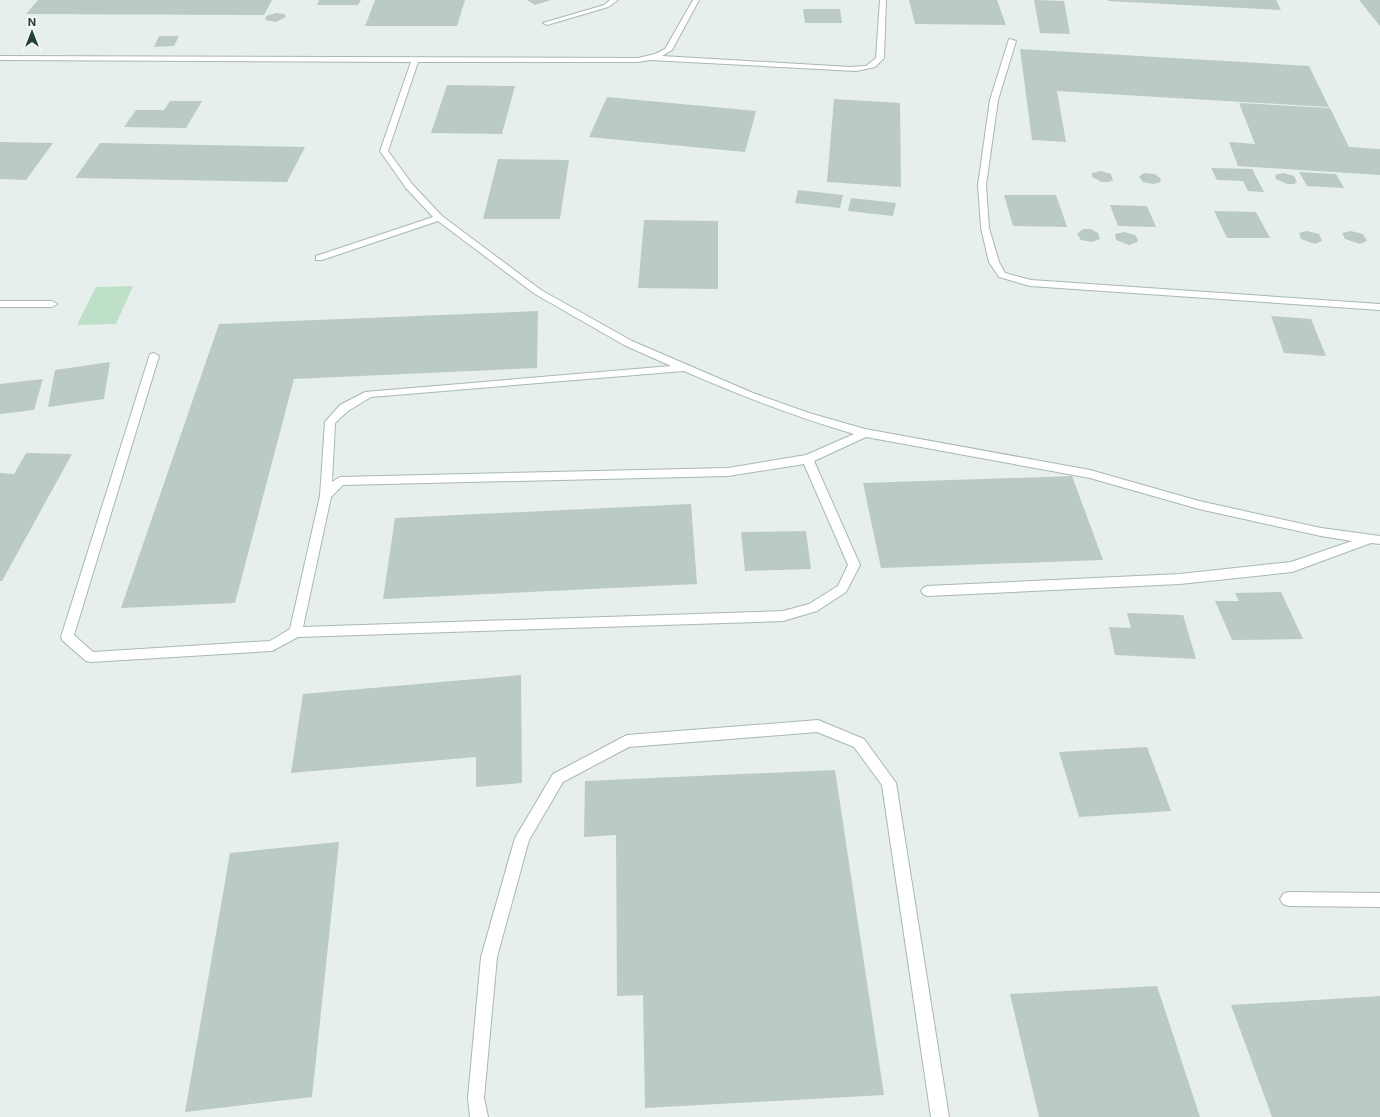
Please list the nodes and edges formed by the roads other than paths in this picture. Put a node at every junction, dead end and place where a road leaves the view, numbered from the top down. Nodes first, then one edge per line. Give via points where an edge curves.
1 (615, 0) edge
2 (696, 0) edge
3 (883, 0) edge
4 (547, 23) dead end
5 (1012, 41) dead end
6 (0, 58) edge
7 (651, 58) junction
8 (415, 60) junction
9 (439, 218) junction
10 (318, 258) dead end
11 (0, 304) edge
12 (52, 304) dead end
13 (1380, 307) edge
14 (154, 356) dead end
15 (683, 368) junction
16 (865, 434) junction
17 (808, 459) junction
18 (326, 496) junction
19 (1374, 540) edge
20 (927, 591) dead end
21 (296, 632) junction
22 (1288, 899) dead end
23 (1380, 900) edge
24 (479, 1117) edge
25 (940, 1117) edge

1 - 4 street via 606,6
2 - 7 street via 668,50
3 - 7 street via 880,58 869,67 839,68
5 - 13 street via 994,100 982,185 989,248 1002,275 1030,283
6 - 8 street
7 - 8 street via 630,61
8 - 9 street via 384,151 409,186
9 - 10 street
9 - 15 street via 538,292 628,343
11 - 12 street
14 - 21 street via 67,637 91,657 272,646
15 - 16 street via 805,416
15 - 18 street via 369,394 344,408 330,422
16 - 17 street
16 - 19 street via 1090,474 1199,505 1321,532
17 - 18 street via 728,472 340,481
17 - 21 street via 854,566 842,589 813,608 783,616
18 - 21 street
19 - 20 street via 1292,566 1180,580
22 - 23 street
24 - 25 street via 476,1098 489,958 522,838 558,778 628,741 818,726 859,743 889,783

